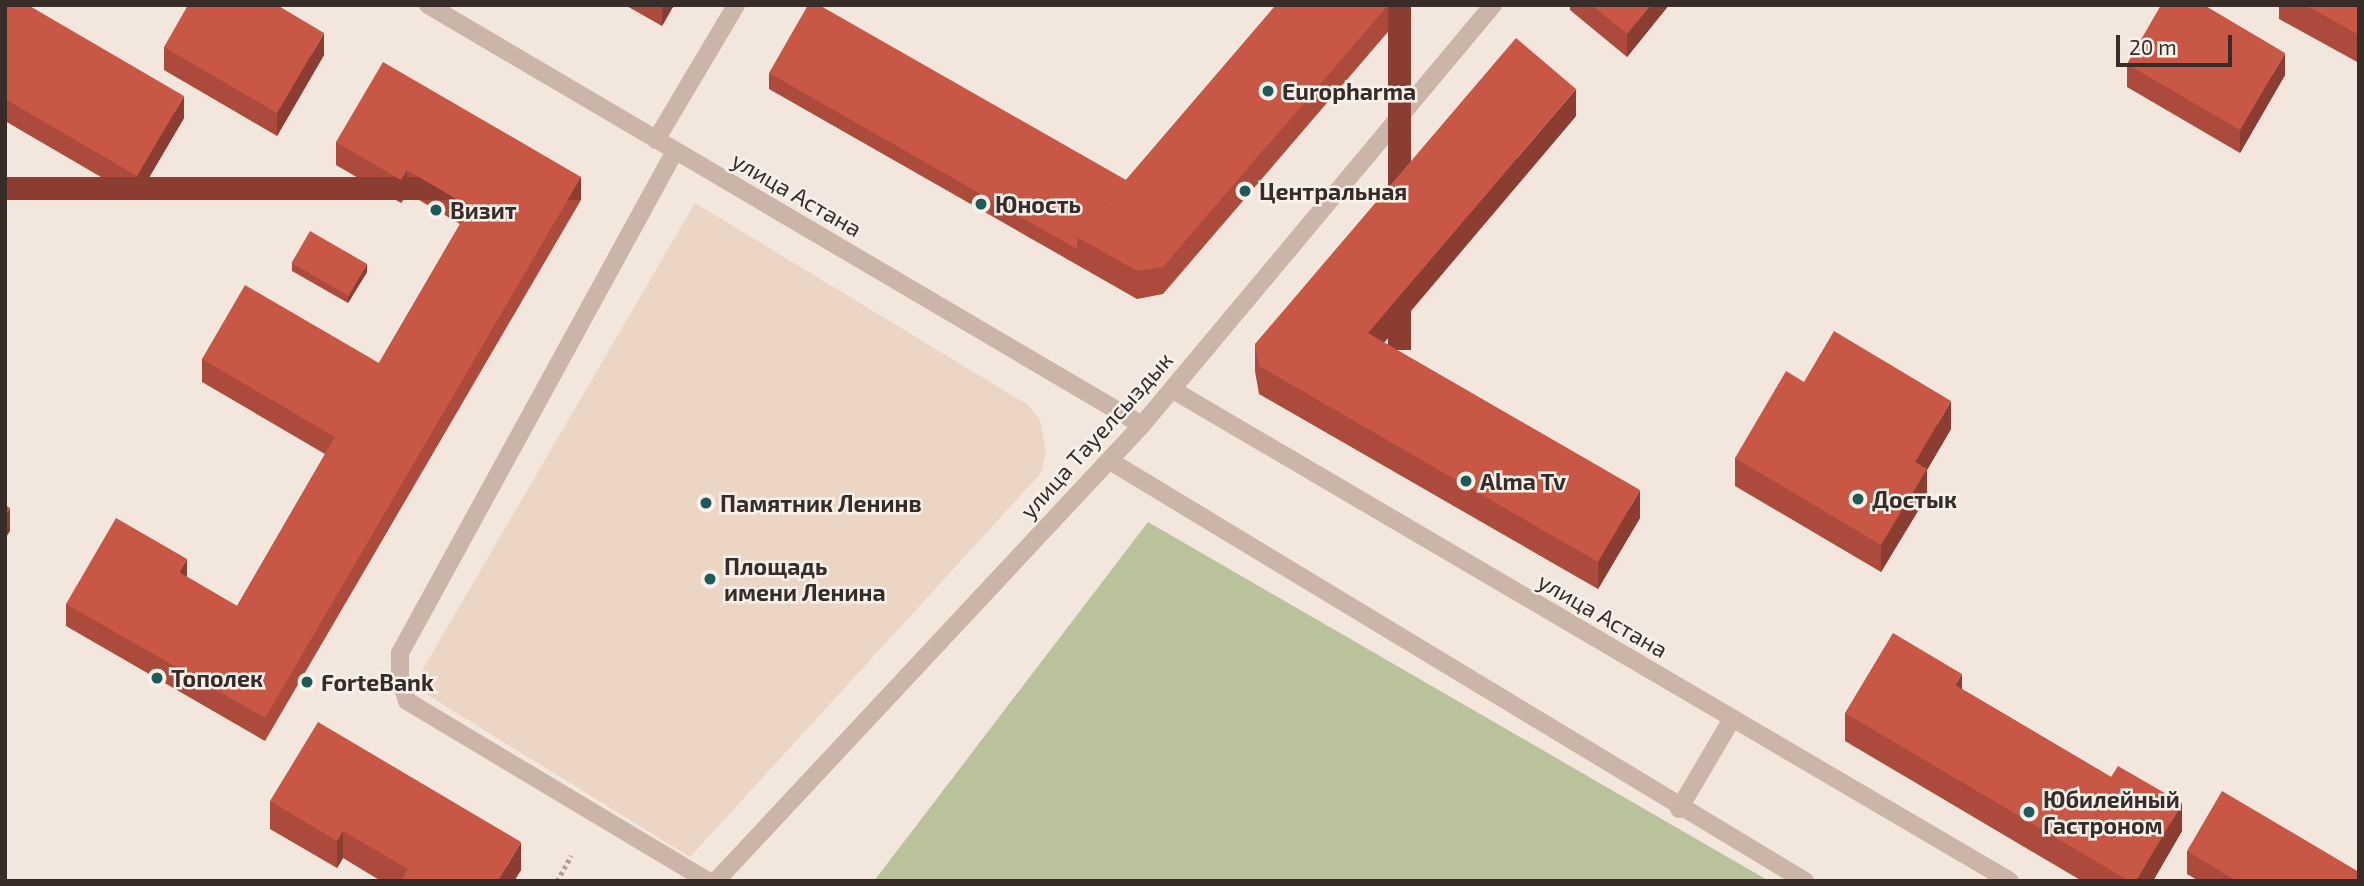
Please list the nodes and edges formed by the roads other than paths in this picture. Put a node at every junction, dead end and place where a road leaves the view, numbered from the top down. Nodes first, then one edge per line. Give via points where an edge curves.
1 (428, 5) edge
2 (736, 5) edge
3 (1493, 5) edge
4 (656, 140) junction
5 (674, 151) junction
6 (1173, 390) junction
7 (1142, 425) junction
8 (1110, 461) junction
9 (1732, 719) junction
10 (1679, 808) junction
11 (708, 881) edge
12 (716, 881) edge
13 (1805, 881) edge
14 (2010, 881) edge

1 - 4 street, улица Астана
2 - 4 street
3 - 6 street, улица Тауелсыздык
4 - 5 street, улица Астана
5 - 7 street, улица Астана
5 - 11 street via 400,653 400,679 408,702
6 - 7 street, улица Тауелсыздык
6 - 9 street, улица Астана
7 - 8 street, улица Тауелсыздык
8 - 10 street
8 - 12 street, улица Тауелсыздык
9 - 10 street
9 - 14 street, улица Астана
10 - 13 street

